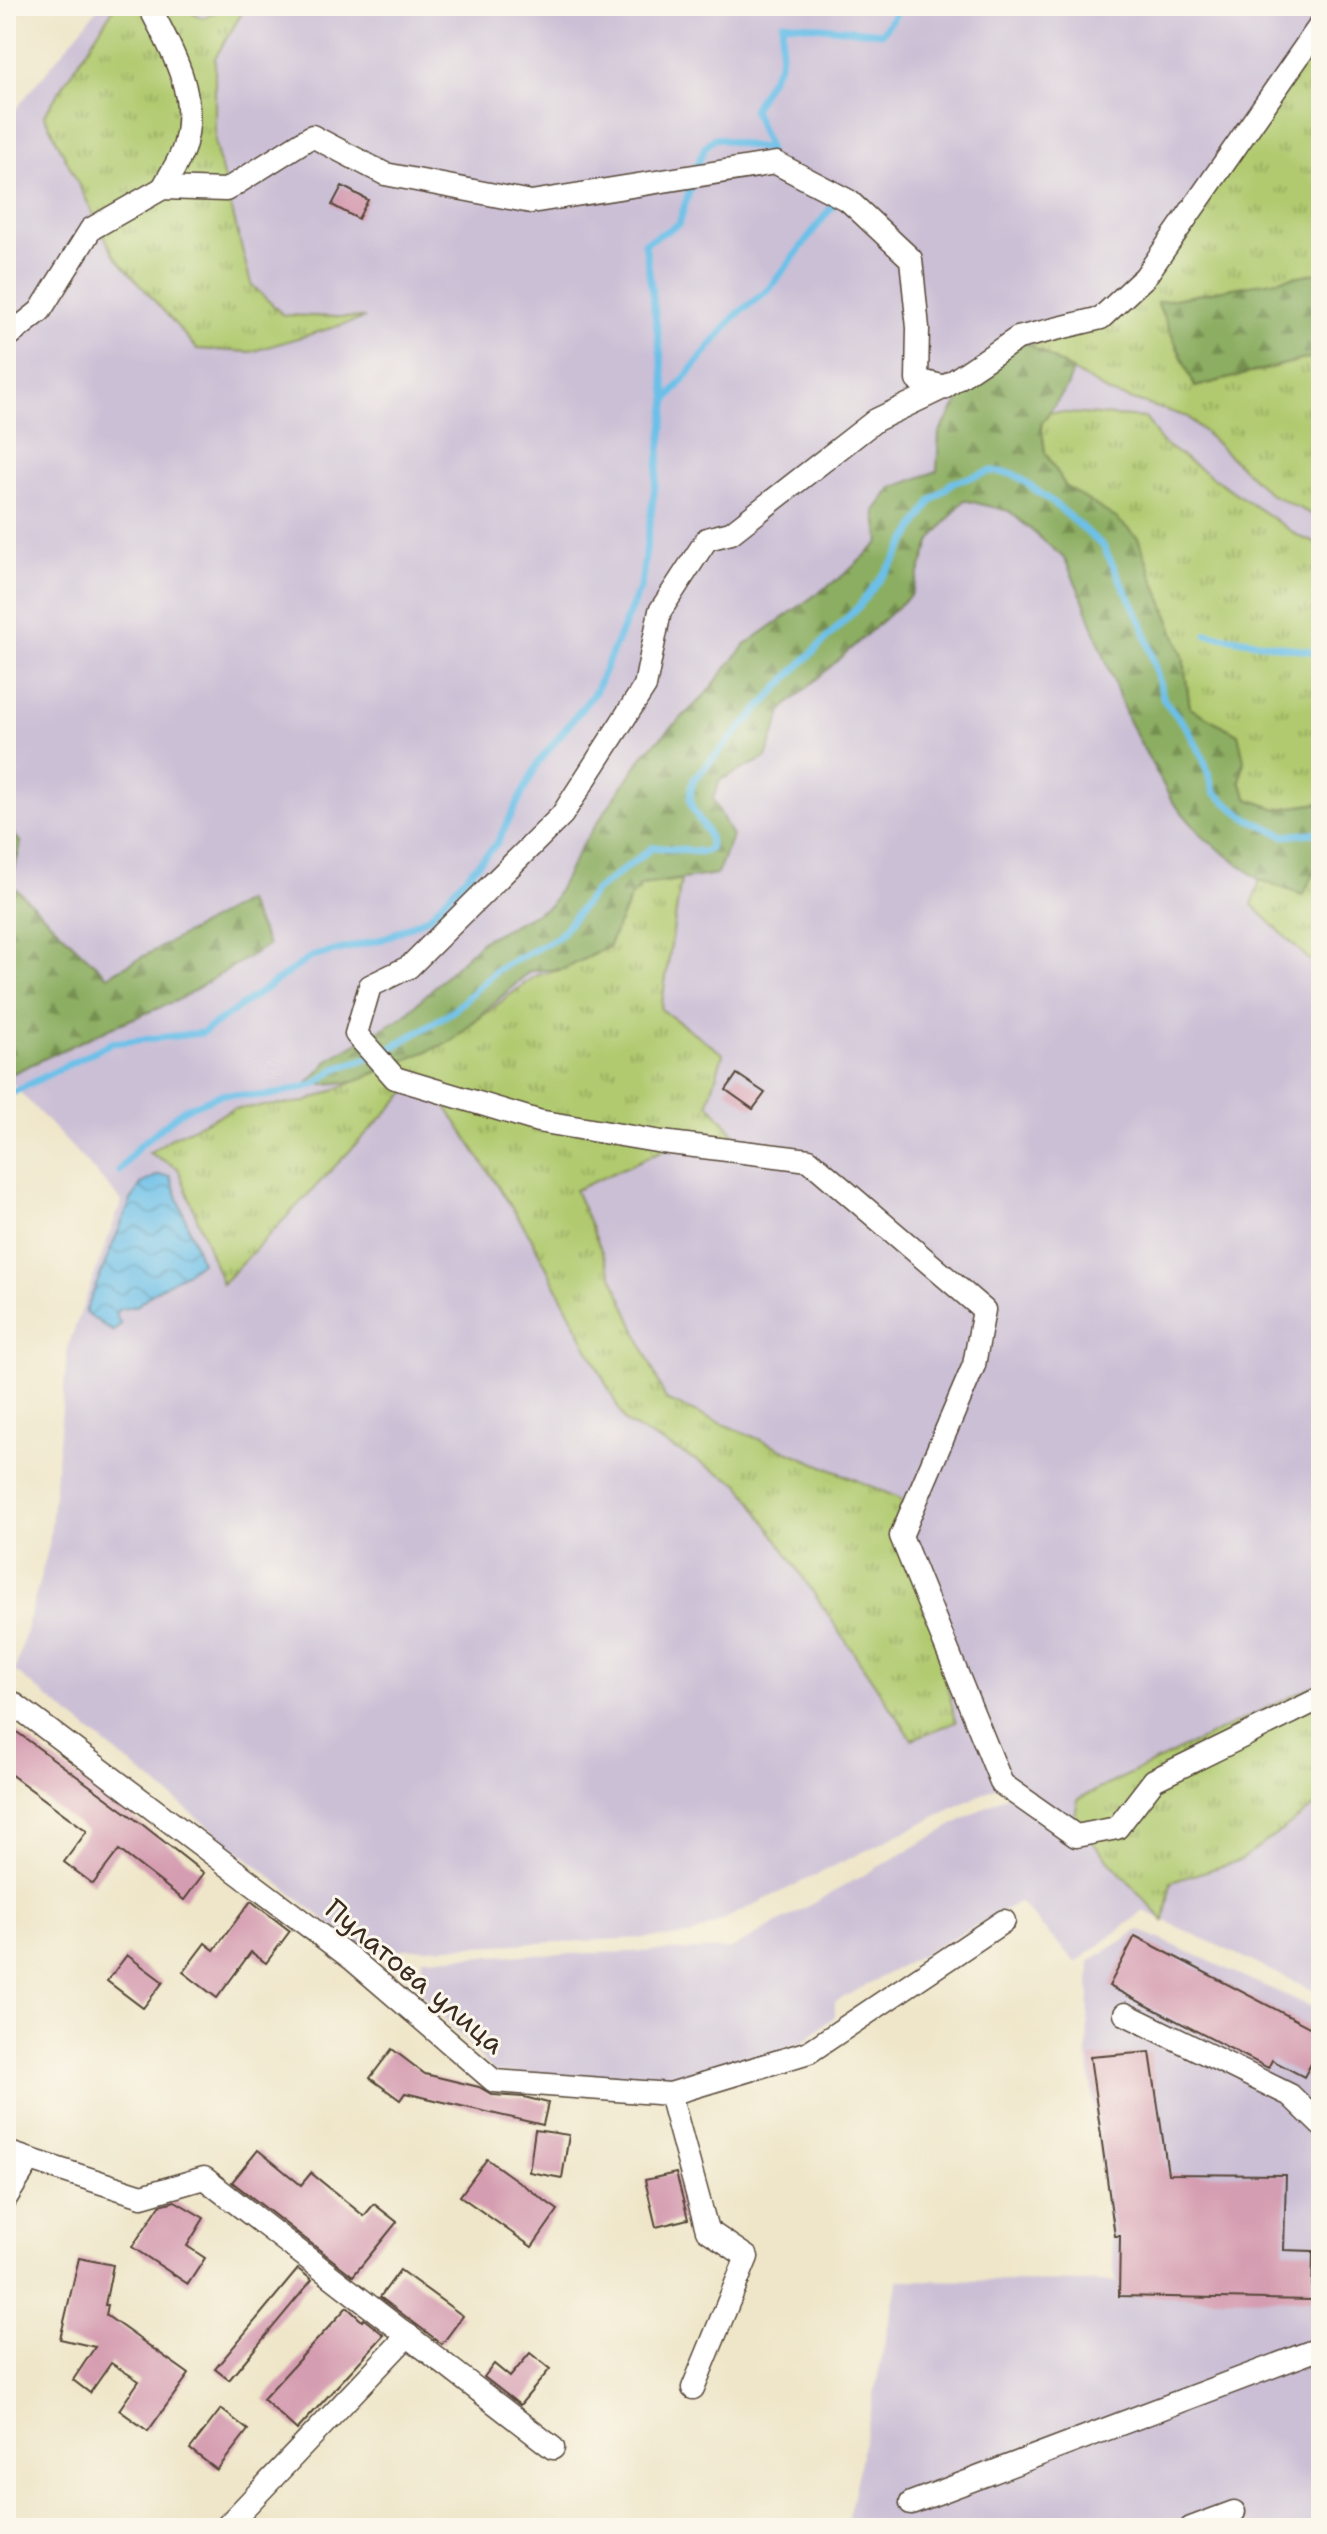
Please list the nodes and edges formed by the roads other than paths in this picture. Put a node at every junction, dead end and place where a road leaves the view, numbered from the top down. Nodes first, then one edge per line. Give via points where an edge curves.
1 (149, 6) edge
2 (1321, 24) edge
3 (163, 188) junction
4 (6, 338) edge
5 (945, 387) junction
6 (6, 1698) edge
7 (1321, 1698) edge
8 (1004, 1921) dead end
9 (1125, 2014) dead end
10 (670, 2094) junction
11 (1321, 2125) edge
12 (6, 2152) edge
13 (30, 2160) junction
14 (6, 2198) edge
15 (408, 2335) junction
16 (1321, 2348) edge
17 (693, 2388) dead end
18 (553, 2448) dead end
19 (911, 2503) dead end
20 (1234, 2512) dead end
21 (225, 2528) edge
22 (1191, 2528) edge

1 - 3 street via 179,66 189,102 185,145
2 - 5 street via 1145,277 1101,318 1018,338
3 - 4 street via 91,229 40,311
3 - 5 street via 226,190 312,136 385,174 531,202 776,163 849,201 911,259 917,380
5 - 7 street via 876,420 731,533 707,539 660,611 645,686 562,815 409,967 370,986 356,1034 395,1078 538,1121 809,1160 984,1310 974,1365 901,1536 1002,1784 1076,1836 1117,1828 1154,1780
6 - 10 street, Пулатова улица via 352,1959 494,2081
8 - 10 street, Пулатова улица via 809,2052
9 - 11 street via 1290,2095
10 - 17 street via 707,2230 747,2257
12 - 13 street
13 - 14 street
13 - 15 street via 142,2196 204,2178
15 - 18 street
15 - 21 street
16 - 19 street
20 - 22 street

